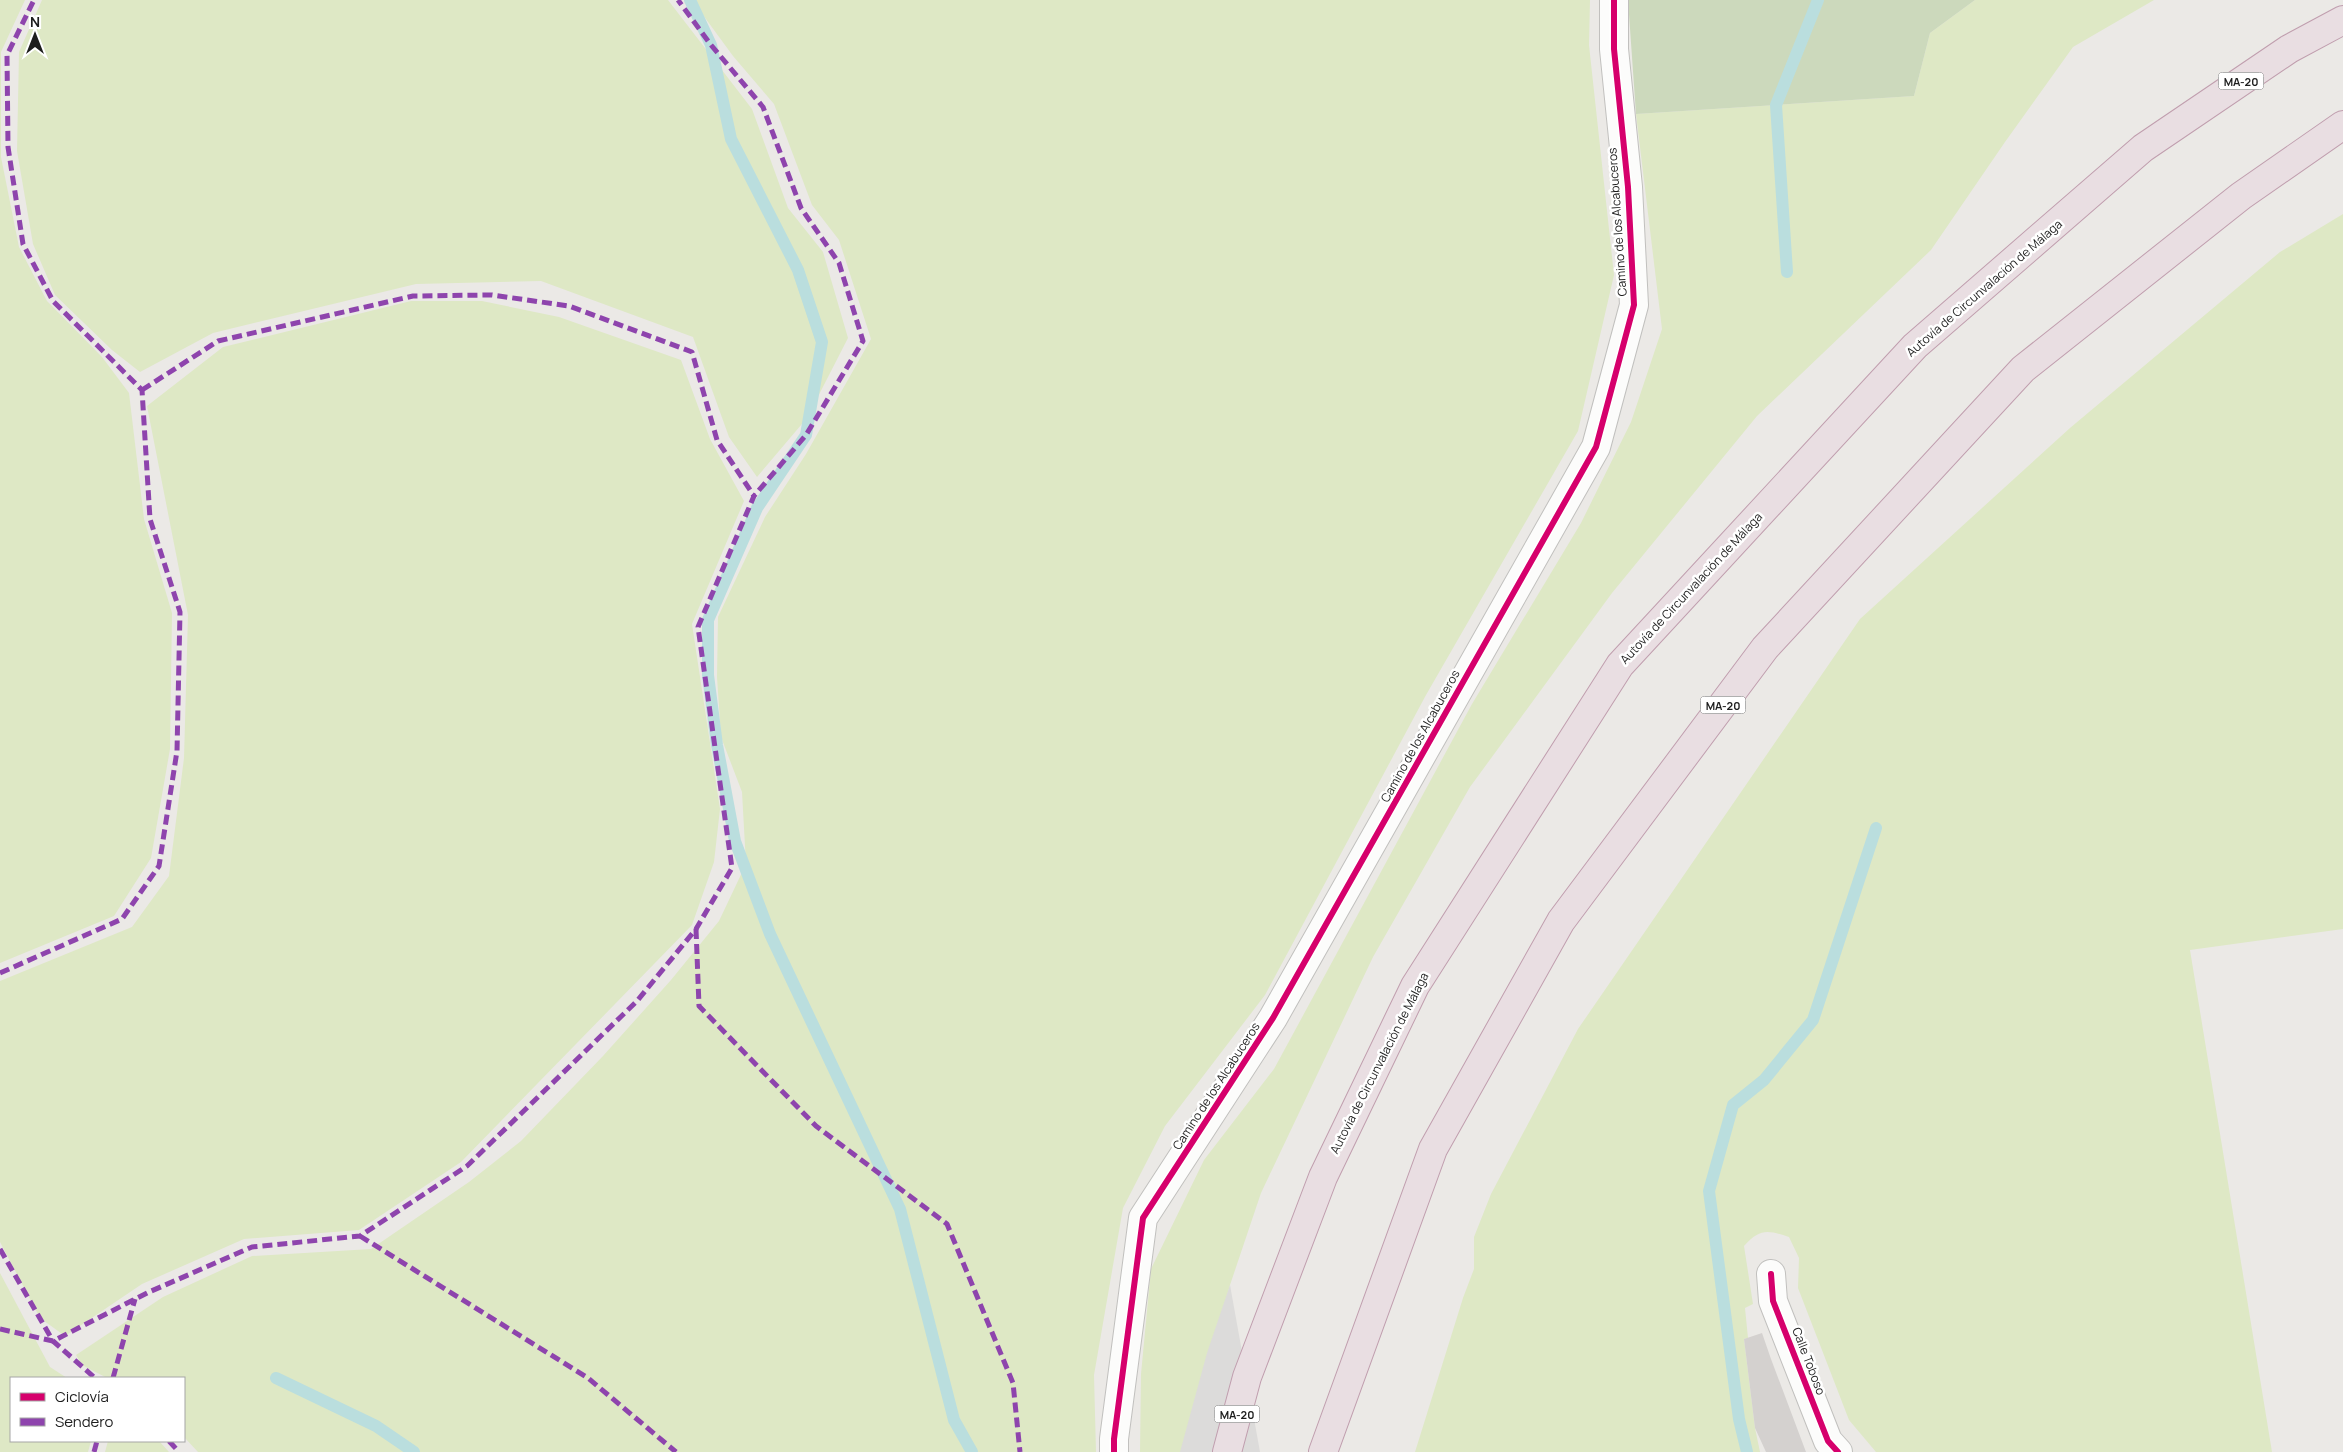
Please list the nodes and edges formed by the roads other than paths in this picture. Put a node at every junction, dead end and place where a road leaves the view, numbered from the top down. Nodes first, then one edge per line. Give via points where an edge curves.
1 (1614, 0) edge
2 (2343, 20) edge
3 (2343, 125) edge
4 (1771, 1274) dead end
5 (1114, 1452) edge
6 (1227, 1452) edge
7 (1323, 1452) edge
8 (1838, 1452) edge

1 - 5 street, Camino de los Alcabuceros via 1614,49 1628,187 1634,305 1596,447 1274,1018 1144,1218
2 - 6 highway, Autovía de Circunvalación de Málaga / MA-20 via 2289,49 2143,148 1915,346 1620,665 1415,986 1323,1177 1247,1377
3 - 7 highway, MA-20 via 2241,196 2023,369 1765,648 1562,921 1432,1149
4 - 8 street, Calle Toboso via 1774,1301 1828,1441

